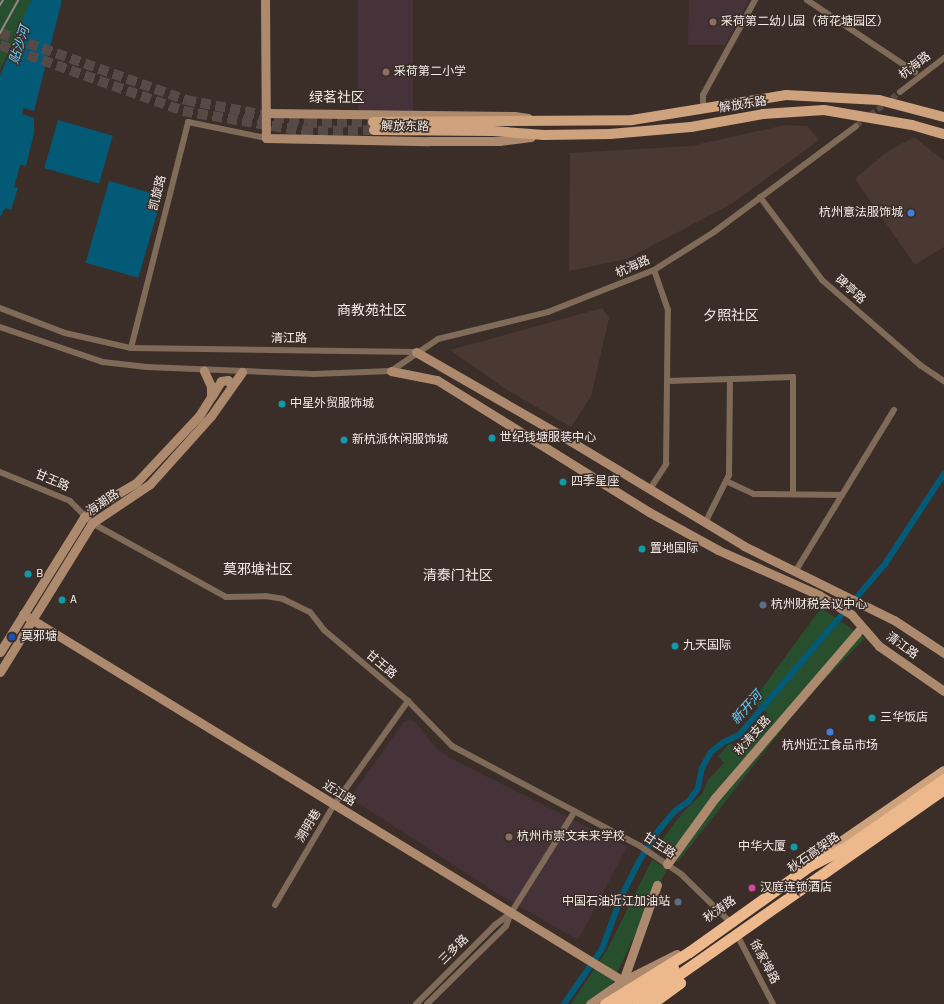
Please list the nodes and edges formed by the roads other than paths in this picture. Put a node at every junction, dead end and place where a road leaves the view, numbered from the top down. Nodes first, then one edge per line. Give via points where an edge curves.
1 (265, 0) edge
2 (755, 0) edge
3 (806, 0) edge
4 (944, 58) edge
5 (915, 72) dead end
6 (900, 92) tunnel mouth
7 (703, 109) junction
8 (267, 113) junction
9 (944, 117) edge
10 (545, 122) junction
11 (856, 126) tunnel mouth
12 (944, 134) edge
13 (544, 135) junction
14 (266, 138) junction
15 (760, 197) junction
16 (654, 270) junction
17 (0, 308) edge
18 (0, 327) edge
19 (132, 348) junction
20 (416, 352) junction
21 (204, 371) junction
22 (391, 371) junction
23 (242, 372) junction
24 (730, 379) junction
25 (667, 381) junction
26 (944, 381) edge
27 (231, 385) junction
28 (211, 397) junction
29 (894, 410) dead end
30 (0, 472) edge
31 (726, 481) junction
32 (650, 489) junction
33 (793, 493) junction
34 (842, 495) junction
35 (84, 517) junction
36 (92, 523) junction
37 (705, 523) junction
38 (795, 572) junction
39 (820, 590) junction
40 (23, 614) junction
41 (33, 620) junction
42 (862, 627) junction
43 (0, 652) edge
44 (944, 653) edge
45 (0, 672) edge
46 (944, 691) edge
47 (408, 701) junction
48 (944, 771) edge
49 (944, 779) edge
50 (944, 789) edge
51 (944, 792) edge
52 (334, 805) junction
53 (576, 811) junction
54 (892, 826) junction
55 (846, 847) junction
56 (667, 864) junction
57 (657, 886) dead end
58 (275, 905) dead end
59 (510, 913) junction
60 (728, 920) junction
61 (735, 931) junction
62 (689, 948) junction
63 (622, 981) junction
64 (629, 991) junction
65 (636, 1003) edge
66 (416, 1004) edge
67 (427, 1004) edge
68 (590, 1004) edge
69 (605, 1004) edge
70 (611, 1004) edge
71 (621, 1004) edge
72 (651, 1004) edge
73 (773, 1004) edge

1 - 8 main road
2 - 7 street via 703,96
3 - 5 street
4 - 6 street, 杭海路
7 - 9 main road, 解放东路 via 779,96 821,96 879,100
7 - 10 main road, 解放东路 via 632,120
8 - 10 main road, 解放东路 via 514,116
8 - 14 main road
10 - 13 main road, 解放东路 via 374,126
11 - 15 street, 杭海路
12 - 13 main road, 解放东路 via 906,124 824,110 763,114 652,131
13 - 14 main road, 解放东路 via 491,141
14 - 19 street, 凯旋路 via 188,122
15 - 16 street, 杭海路 via 714,232
15 - 26 street, 碑亭路 via 822,280 920,365
16 - 20 street, 杭海路 via 548,312 438,339
16 - 25 street via 668,310
17 - 19 street, 清江路 via 65,333
18 - 21 street via 102,362
19 - 20 street, 清江路
20 - 22 street, 杭海路
20 - 32 main road, 清江路
21 - 23 street
21 - 28 main road via 211,386
22 - 23 street via 314,374
22 - 39 main road via 437,380 649,512 713,547
23 - 27 main road, 海潮路
24 - 25 street
24 - 31 street via 729,475
24 - 33 street via 793,377
25 - 32 street via 666,464
27 - 28 main road, 海潮路 via 228,380 221,381
27 - 36 main road, 海潮路 via 211,416 150,484
28 - 35 main road, 海潮路 via 200,416 136,483 98,505
29 - 34 street
30 - 35 street, 甘王路 via 70,501
31 - 33 street via 754,494
31 - 37 street
32 - 37 main road, 清江路
33 - 34 street
34 - 38 street
35 - 36 street, 甘王路
35 - 40 main road, 海潮路
36 - 41 main road, 海潮路
36 - 47 street, 甘王路 via 226,597 265,596 283,599 304,609 348,652
37 - 38 main road, 清江路
38 - 39 main road, 清江路
39 - 42 main road, 清江路 via 851,614
39 - 44 main road via 861,603 894,620
40 - 41 main road, 近江路
40 - 43 main road, 海潮路
41 - 45 main road, 海潮路
41 - 52 main road, 近江路
42 - 46 main road, 清江路 via 880,646
42 - 56 main road, 秋涛支路 via 715,798
47 - 52 street, 溯明巷
47 - 53 street, 甘王路 via 452,746
48 - 60 main road, 秋涛路
49 - 55 highway, 秋石高架路
50 - 54 highway, 秋石高架路, bridge
51 - 61 main road via 848,852
52 - 58 street, 溯明巷
52 - 59 main road, 近江路
53 - 56 street, 甘王路
53 - 59 street, 三多路
54 - 65 highway, 秋石高架路, bridge
54 - 72 highway, bridge
55 - 69 highway, bridge via 811,865 689,952
55 - 71 highway, 秋石高架路, bridge
56 - 60 street, 甘王路 via 681,874
57 - 63 main road
59 - 63 main road, 近江路
59 - 66 street, 三多路 via 495,924
59 - 67 street, 三多路 via 506,926
60 - 62 main road, 秋涛路
61 - 65 main road
61 - 73 street, 徐家埠路
62 - 63 main road
62 - 64 main road, 秋涛路
63 - 64 main road, 近江路
63 - 68 main road
64 - 65 main road, 近江路
64 - 70 main road, 秋涛路

